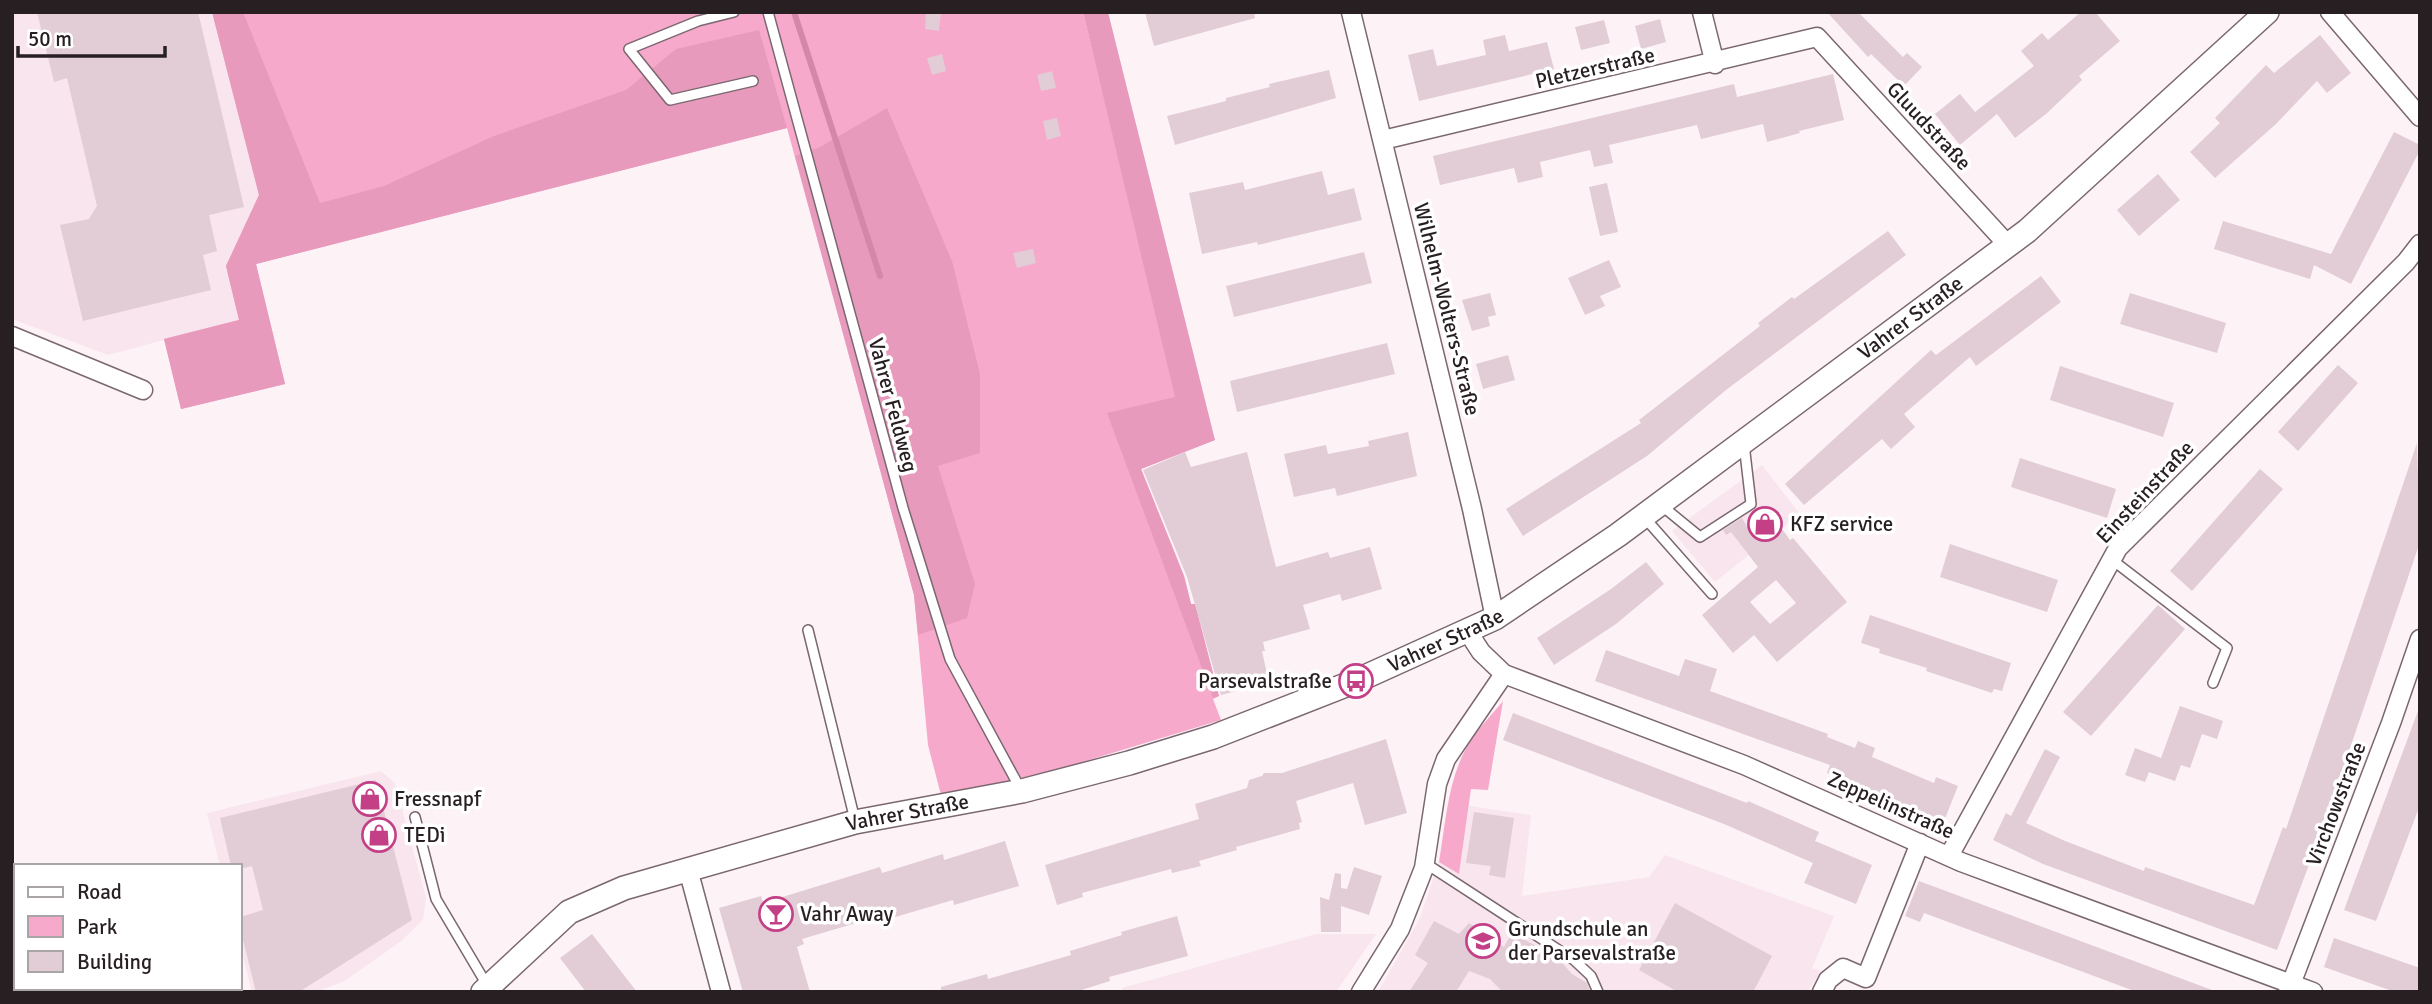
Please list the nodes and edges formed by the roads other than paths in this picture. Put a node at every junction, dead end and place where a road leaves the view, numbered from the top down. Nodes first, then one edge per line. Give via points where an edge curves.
1 (734, 12) edge
2 (768, 12) edge
3 (1351, 12) edge
4 (1702, 12) edge
5 (2267, 12) edge
6 (2330, 12) edge
7 (1816, 37) joint
8 (1715, 64) junction
9 (752, 81) dead end
10 (2420, 117) edge
11 (1383, 140) junction
12 (2420, 244) edge
13 (2008, 245) junction
14 (12, 336) edge
15 (143, 390) dead end
16 (1743, 440) junction
17 (1652, 510) junction
18 (2111, 559) junction
19 (1712, 594) dead end
20 (1495, 618) junction
21 (808, 630) dead end
22 (1468, 632) junction
23 (2420, 639) edge
24 (1504, 674) junction
25 (2213, 683) dead end
26 (1022, 791) junction
27 (415, 817) dead end
28 (855, 822) junction
29 (1920, 843) junction
30 (1949, 856) junction
31 (1425, 863) junction
32 (688, 869) junction
33 (2289, 988) edge
34 (486, 989) edge
35 (721, 992) edge
36 (1361, 992) edge
37 (1598, 992) edge
38 (1822, 992) edge
39 (2313, 992) edge

1 - 9 lane via 629,49 670,100
2 - 26 lane, Vahrer Feldweg via 903,508 950,659
3 - 11 street, Wilhelm-Wolters-Straße
4 - 8 street
5 - 13 main road, Vahrer Straße
6 - 10 street
7 - 8 street, Pletzerstraße
7 - 13 street, Gluudstraße
8 - 11 street, Pletzerstraße
11 - 20 street, Wilhelm-Wolters-Straße
12 - 18 street, Einsteinstraße
13 - 16 main road, Vahrer Straße
14 - 15 street
16 - 17 main road, Vahrer Straße
16 - 17 lane via 1751,504 1700,537
17 - 19 lane
17 - 20 main road, Vahrer Straße
18 - 25 lane via 2227,648
18 - 30 street, Einsteinstraße
20 - 22 main road, Vahrer Straße
21 - 28 lane
22 - 24 street, Zeppelinstraße via 1481,653
22 - 26 main road, Vahrer Straße via 1213,737
23 - 33 street, Virchowstraße
24 - 29 street, Zeppelinstraße via 1745,765
24 - 31 street via 1446,759 1437,784
26 - 28 main road, Vahrer Straße
27 - 34 lane via 436,899
28 - 32 main road, Vahrer Straße
29 - 30 street, Zeppelinstraße
29 - 38 street via 1866,978 1843,968
30 - 33 street, Zeppelinstraße
31 - 36 street via 1400,929
31 - 37 lane via 1574,960 1591,976
32 - 34 main road, Vahrer Straße via 624,888 569,912
32 - 35 street
33 - 39 street, Zeppelinstraße

